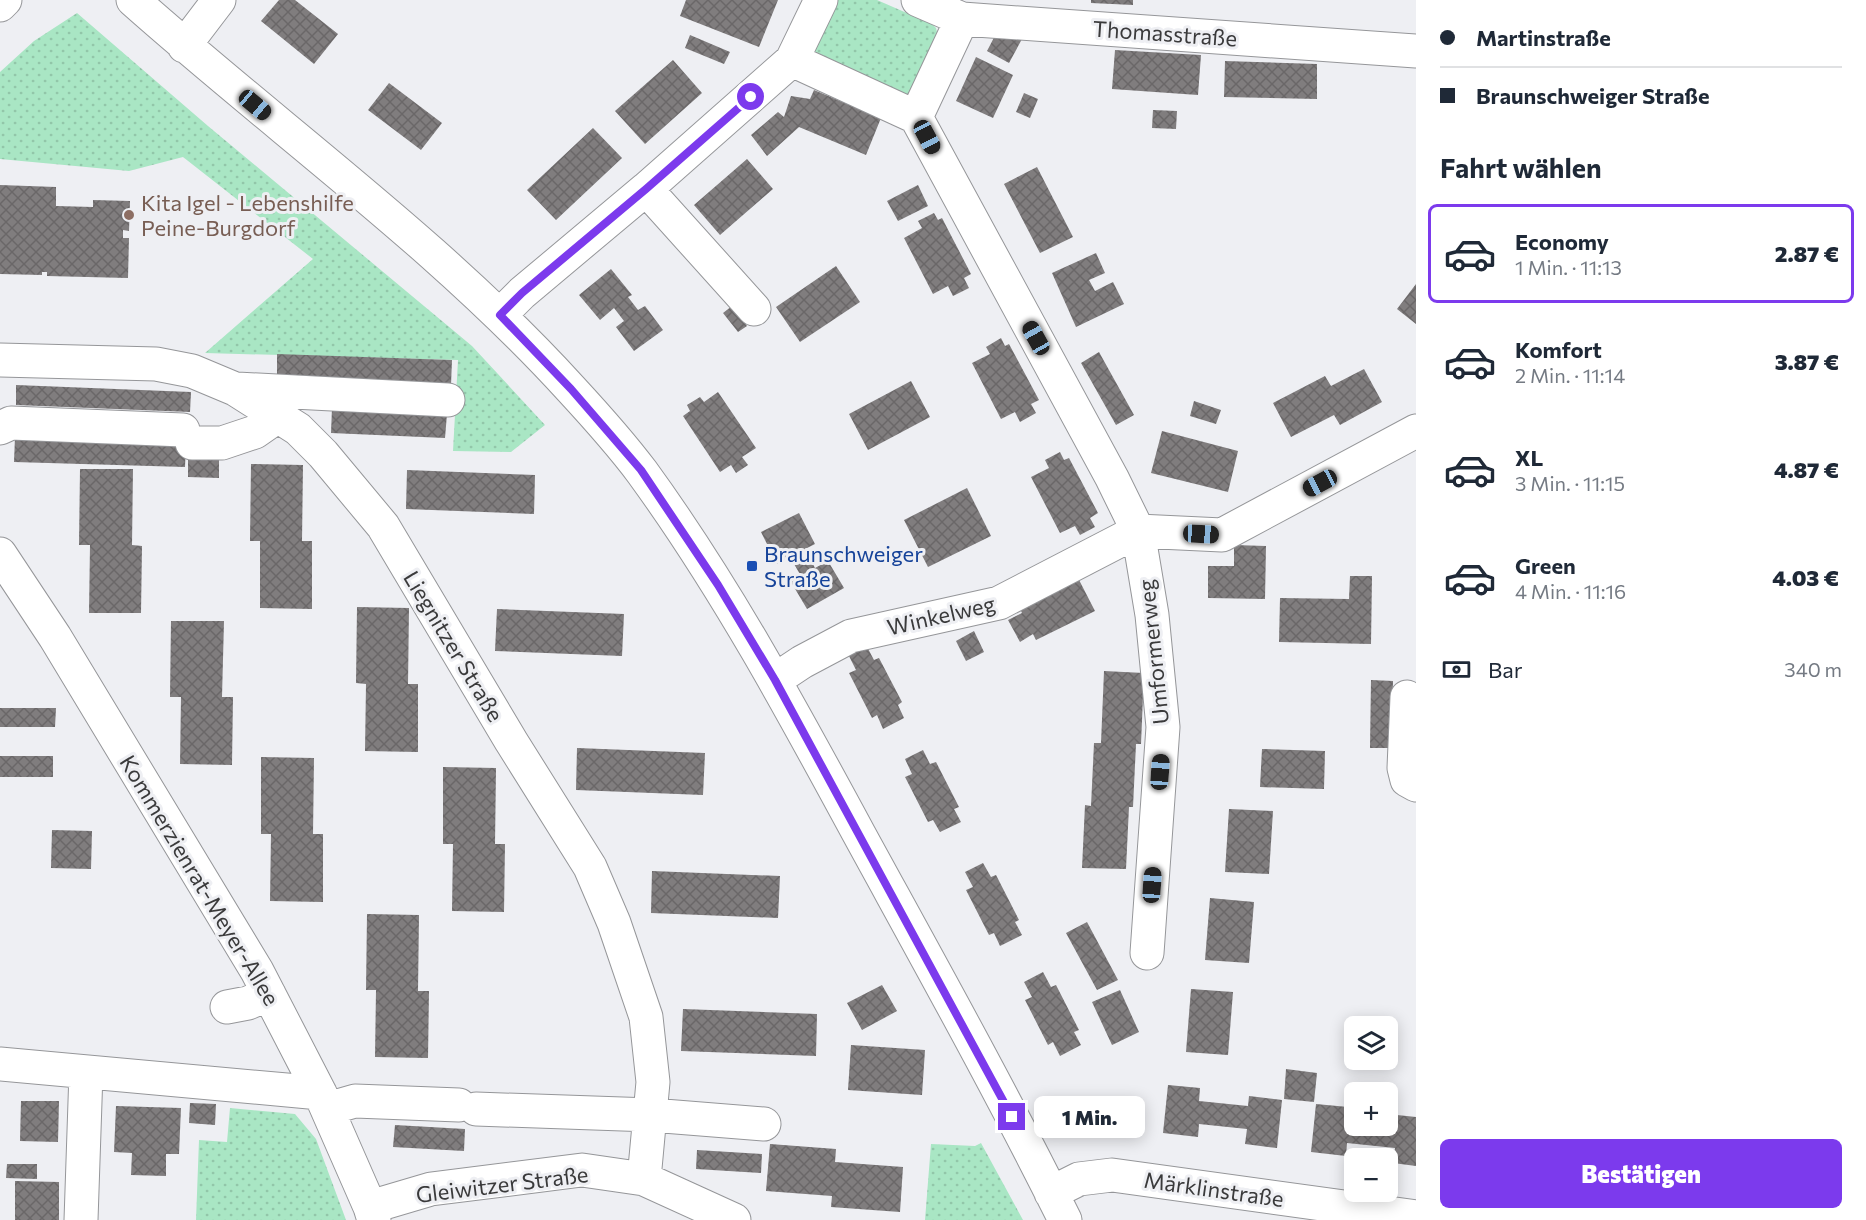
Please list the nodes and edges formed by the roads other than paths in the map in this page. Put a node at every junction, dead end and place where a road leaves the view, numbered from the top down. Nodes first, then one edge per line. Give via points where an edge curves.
1 (5, 0) edge
2 (133, 0) edge
3 (219, 0) edge
4 (821, 0) edge
5 (918, 0) edge
6 (0, 5) edge
7 (962, 19) junction
8 (184, 45) junction
9 (1416, 51) edge
10 (792, 60) junction
11 (916, 117) junction
12 (646, 189) junction
13 (754, 309) dead end
14 (500, 315) junction
15 (0, 360) edge
16 (235, 388) junction
17 (448, 400) dead end
18 (278, 416) junction
19 (0, 428) edge
20 (1416, 431) edge
21 (1138, 531) junction
22 (1, 559) edge
23 (775, 680) junction
24 (1407, 698) dead end
25 (1416, 785) edge
26 (1147, 953) dead end
27 (269, 994) junction
28 (227, 1007) dead end
29 (0, 1064) edge
30 (86, 1072) junction
31 (324, 1101) junction
32 (651, 1115) junction
33 (764, 1124) dead end
34 (644, 1179) junction
35 (1058, 1207) edge
36 (372, 1213) edge
37 (1416, 1217) edge
38 (81, 1220) edge
39 (734, 1220) edge

1 - 6 street
2 - 8 street
3 - 8 street
4 - 10 street
5 - 7 street, Thomasstraße
7 - 9 street, Thomasstraße
7 - 11 street
8 - 14 street via 380,208
10 - 11 street
10 - 12 street
11 - 21 street, Umformerweg
12 - 13 street
12 - 14 street
14 - 23 street via 641,470 718,585
15 - 16 street, Liegnitzer Straße via 156,364 192,371
16 - 17 street
16 - 18 street, Liegnitzer Straße
18 - 19 street via 255,432 222,443 187,436 11,423
18 - 32 street, Liegnitzer Straße via 323,454 383,526 590,867 618,933 645,1017 653,1082
20 - 21 street via 1222,536
21 - 23 street, Winkelweg via 999,603 851,636
21 - 26 street, Umformerweg via 1152,615 1163,727
22 - 27 street, Kommerzienrat-Meyer-Allee via 55,637
23 - 35 street via 997,1087
24 - 25 street via 1404,768 1407,780
27 - 28 street
27 - 31 street, Kommerzienrat-Meyer-Allee
29 - 30 street
30 - 31 street
30 - 38 street
31 - 32 street
31 - 36 street, Kommerzienrat-Meyer-Allee
32 - 33 street
32 - 34 street, Liegnitzer Straße
34 - 36 street, Gleiwitzer Straße via 582,1170 431,1189
34 - 39 street, Gleiwitzer Straße
35 - 37 street, Märklinstraße via 1079,1179 1112,1175

